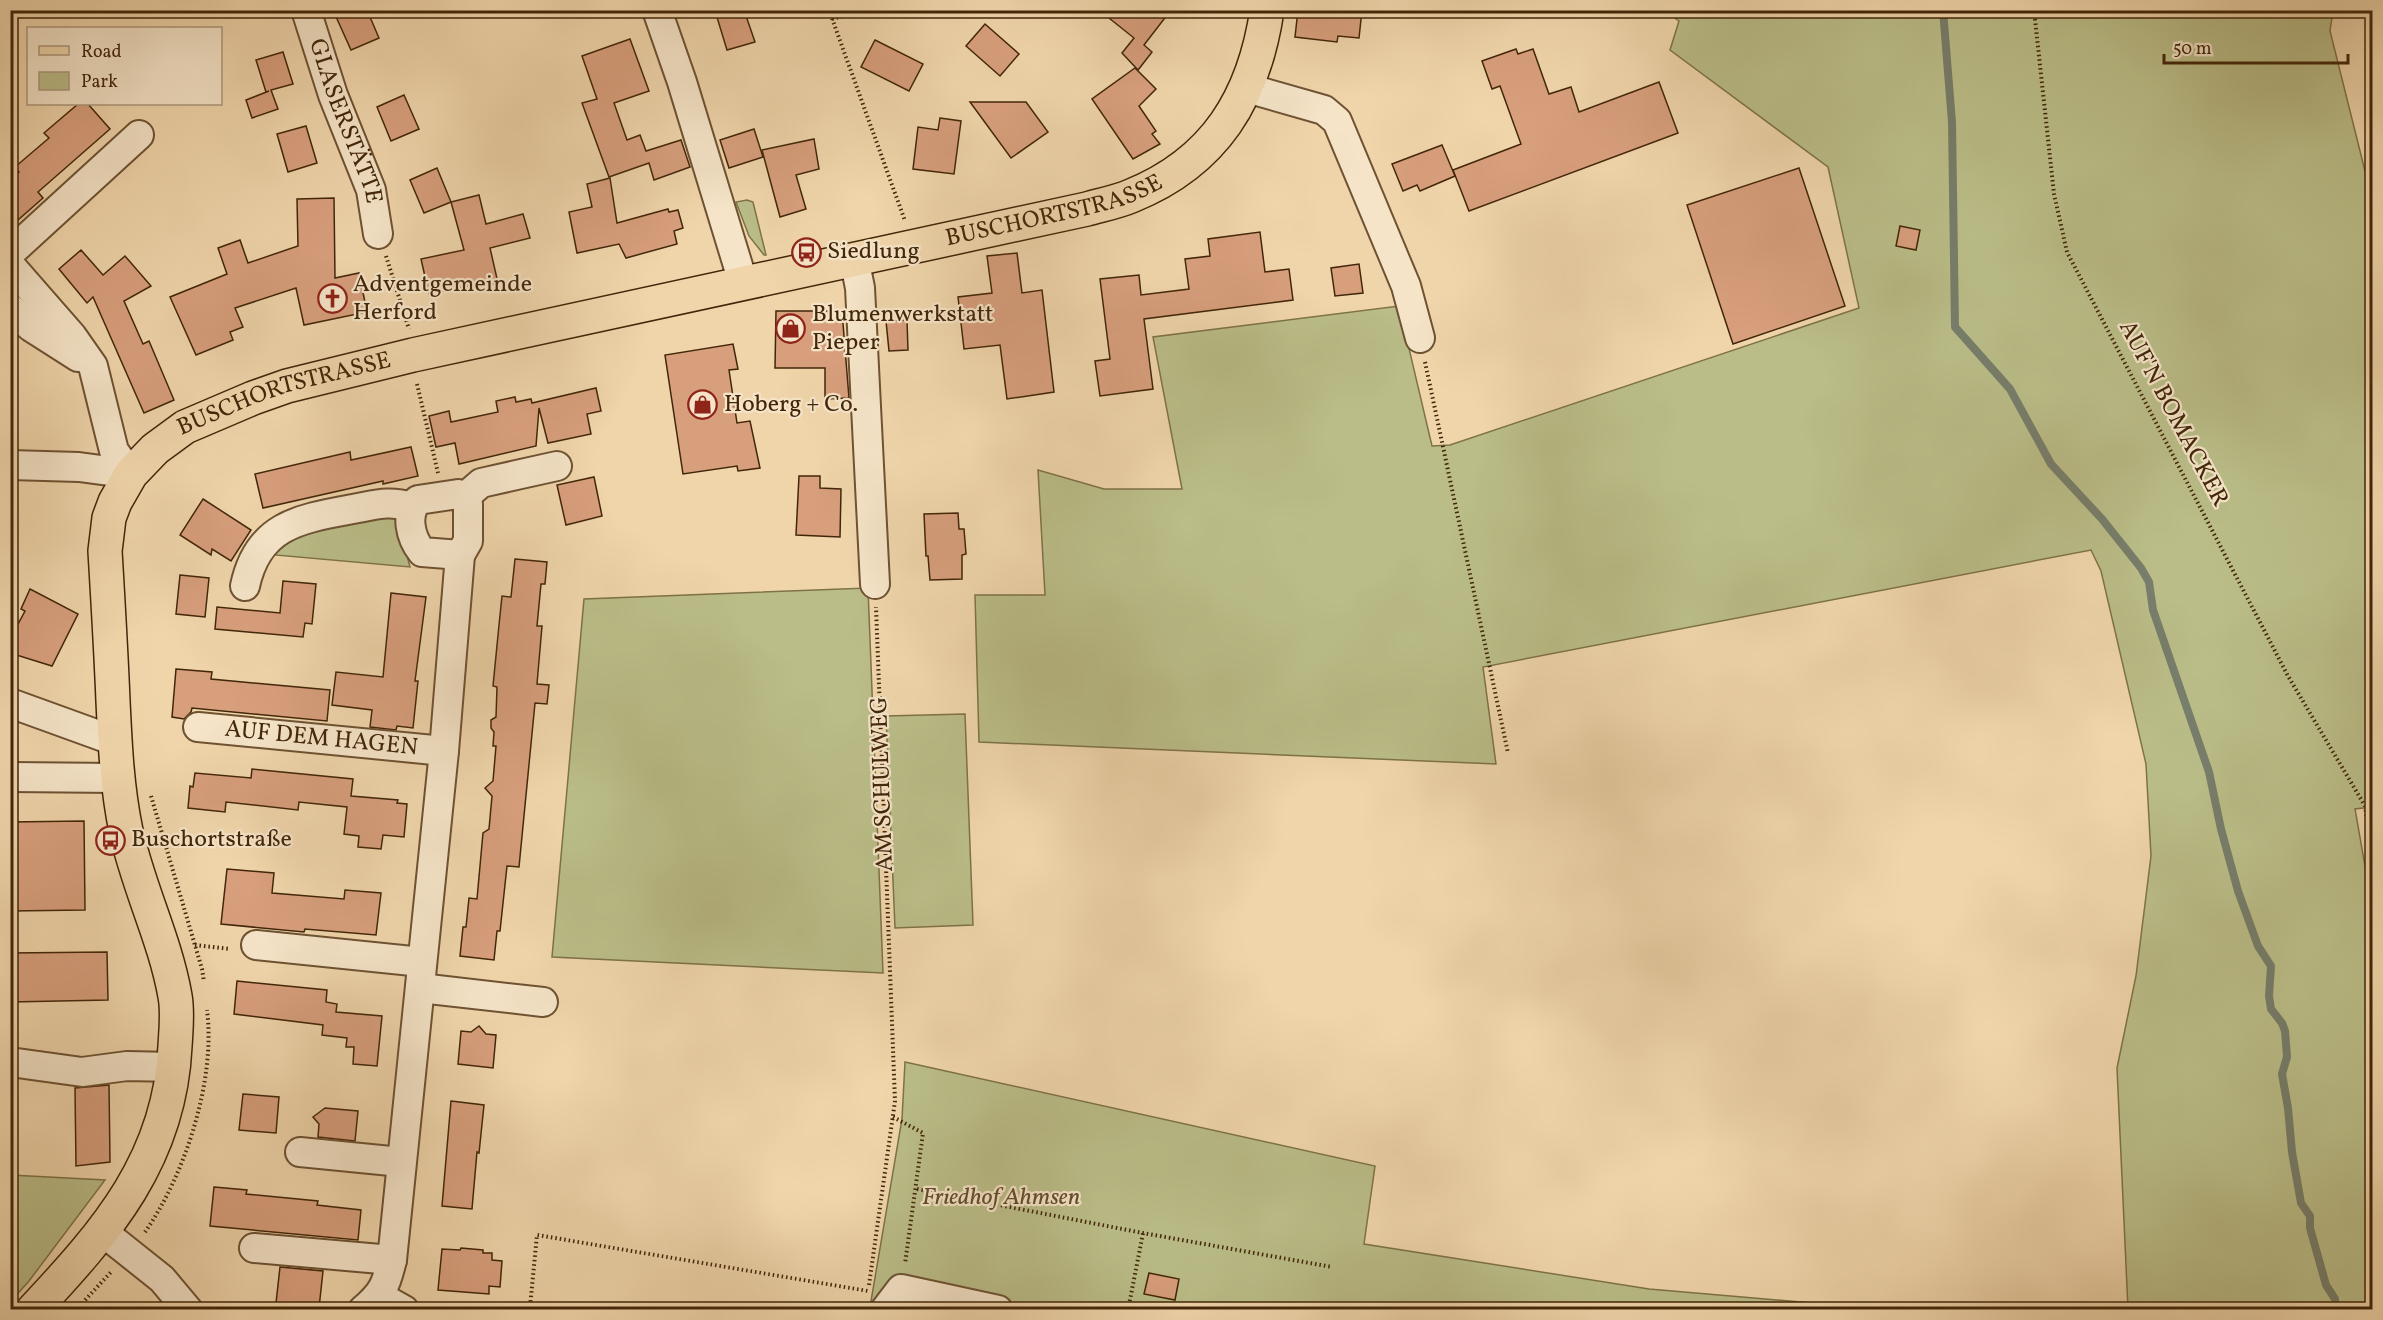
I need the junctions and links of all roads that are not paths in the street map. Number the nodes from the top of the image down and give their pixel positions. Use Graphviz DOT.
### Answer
graph roads {
  1 [pos="306,10"];
  2 [pos="657,10"];
  3 [pos="1267,10"];
  4 [pos="1247,88"];
  5 [pos="140,135"];
  6 [pos="378,234"];
  7 [pos="10,253"];
  8 [pos="854,258"];
  9 [pos="10,265"];
  10 [pos="743,282"];
  11 [pos="10,308"];
  12 [pos="1420,338"];
  13 [pos="93,366"];
  14 [pos="10,465"];
  15 [pos="557,466"];
  16 [pos="131,474"];
  17 [pos="455,497"];
  18 [pos="412,507"];
  19 [pos="459,555"];
  20 [pos="875,584"];
  21 [pos="245,586"];
  22 [pos="10,703"];
  23 [pos="198,727"];
  24 [pos="115,741"];
  25 [pos="444,751"];
  26 [pos="10,777"];
  27 [pos="118,778"];
  28 [pos="256,945"];
  29 [pos="421,975"];
  30 [pos="543,1002"];
  31 [pos="10,1062"];
  32 [pos="174,1067"];
  33 [pos="300,1152"];
  34 [pos="401,1162"];
  35 [pos="103,1232"];
  36 [pos="254,1248"];
  37 [pos="392,1260"];
  38 [pos="878,1301"];
  39 [pos="371,1303"];
  40 [pos="33,1310"];
  41 [pos="188,1310"];
  42 [pos="404,1310"];
  43 [pos="998,1310"];
  1 -- 6 [label="street, GLASERSTÄTTE"];
  2 -- 10 [label="street"];
  3 -- 4 [label="main road, BUSCHORTSTRASSE"];
  4 -- 8 [label="main road, BUSCHORTSTRASSE"];
  4 -- 12 [label="street"];
  5 -- 7 [label="street"];
  8 -- 10 [label="main road, BUSCHORTSTRASSE"];
  8 -- 20 [label="street"];
  9 -- 13 [label="street"];
  10 -- 16 [label="main road, BUSCHORTSTRASSE"];
  11 -- 13 [label="street"];
  13 -- 16 [label="street"];
  14 -- 16 [label="street"];
  15 -- 17 [label="street"];
  16 -- 24 [label="main road, BUSCHORTSTRASSE"];
  17 -- 18 [label="street"];
  17 -- 19 [label="street, AUF DEM HAGEN"];
  18 -- 19 [label="street"];
  18 -- 21 [label="street"];
  19 -- 25 [label="street, AUF DEM HAGEN"];
  22 -- 24 [label="street"];
  23 -- 25 [label="street, AUF DEM HAGEN"];
  24 -- 27 [label="main road, BUSCHORTSTRASSE"];
  25 -- 29 [label="street, AUF DEM HAGEN"];
  26 -- 27 [label="street"];
  27 -- 32 [label="main road, BUSCHORTSTRASSE"];
  28 -- 29 [label="street"];
  29 -- 30 [label="street"];
  29 -- 34 [label="street, AUF DEM HAGEN"];
  31 -- 32 [label="street"];
  32 -- 35 [label="main road, BUSCHORTSTRASSE"];
  33 -- 34 [label="street"];
  34 -- 37 [label="street, AUF DEM HAGEN"];
  35 -- 40 [label="main road, BUSCHORTSTRASSE"];
  35 -- 41 [label="street"];
  36 -- 37 [label="street"];
  37 -- 39 [label="street, AUF DEM HAGEN"];
  38 -- 43 [label="street"];
  39 -- 42 [label="street, AUF DEM HAGEN"];
}
